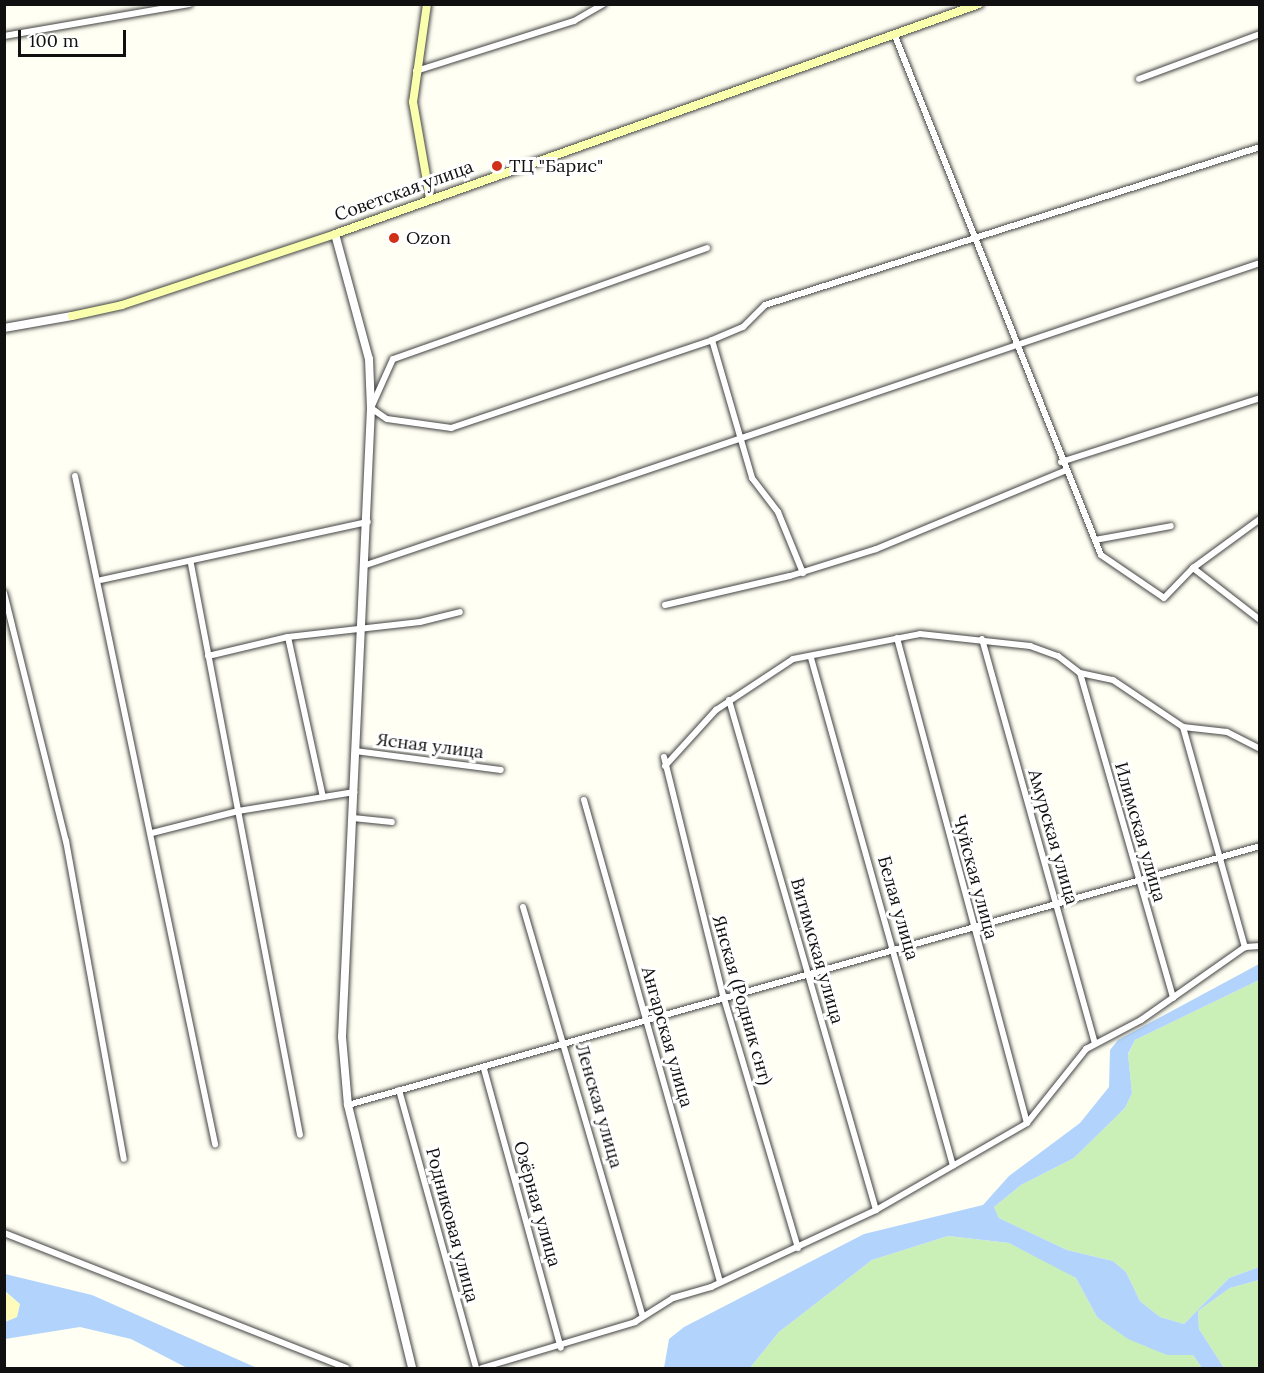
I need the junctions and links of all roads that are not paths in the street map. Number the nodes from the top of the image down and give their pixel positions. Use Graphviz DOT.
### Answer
graph roads {
  1 [pos="189,4"];
  2 [pos="427,4"];
  3 [pos="603,4"];
  4 [pos="979,4"];
  5 [pos="1260,34"];
  6 [pos="4,36"];
  7 [pos="895,36"];
  8 [pos="416,72"];
  9 [pos="1139,79"];
  10 [pos="1260,147"];
  11 [pos="430,198"];
  12 [pos="335,234"];
  13 [pos="979,238"];
  14 [pos="707,248"];
  15 [pos="1260,263"];
  16 [pos="72,316"];
  17 [pos="4,328"];
  18 [pos="712,340"];
  19 [pos="1021,342"];
  20 [pos="1260,398"];
  21 [pos="371,408"];
  22 [pos="741,437"];
  23 [pos="1061,462"];
  24 [pos="1064,471"];
  25 [pos="75,476"];
  26 [pos="1260,519"];
  27 [pos="369,522"];
  28 [pos="1171,526"];
  29 [pos="1095,540"];
  30 [pos="191,564"];
  31 [pos="366,565"];
  32 [pos="1193,568"];
  33 [pos="803,573"];
  34 [pos="100,580"];
  35 [pos="4,593"];
  36 [pos="665,605"];
  37 [pos="460,612"];
  38 [pos="1260,620"];
  39 [pos="363,628"];
  40 [pos="288,637"];
  41 [pos="897,638"];
  42 [pos="982,639"];
  43 [pos="208,656"];
  44 [pos="811,658"];
  45 [pos="1080,673"];
  46 [pos="729,700"];
  47 [pos="1183,727"];
  48 [pos="1260,749"];
  49 [pos="355,751"];
  50 [pos="664,757"];
  51 [pos="665,766"];
  52 [pos="501,770"];
  53 [pos="354,792"];
  54 [pos="323,797"];
  55 [pos="584,800"];
  56 [pos="238,811"];
  57 [pos="353,818"];
  58 [pos="392,822"];
  59 [pos="152,833"];
  60 [pos="1260,846"];
  61 [pos="1216,856"];
  62 [pos="1138,880"];
  63 [pos="1056,903"];
  64 [pos="522,908"];
  65 [pos="972,927"];
  66 [pos="1260,946"];
  67 [pos="1245,947"];
  68 [pos="896,952"];
  69 [pos="808,976"];
  70 [pos="723,995"];
  71 [pos="1173,998"];
  72 [pos="647,1018"];
  73 [pos="1095,1042"];
  74 [pos="567,1045"];
  75 [pos="484,1069"];
  76 [pos="399,1090"];
  77 [pos="348,1105"];
  78 [pos="1027,1123"];
  79 [pos="300,1135"];
  80 [pos="215,1144"];
  81 [pos="123,1160"];
  82 [pos="953,1166"];
  83 [pos="876,1210"];
  84 [pos="4,1233"];
  85 [pos="798,1248"];
  86 [pos="720,1282"];
  87 [pos="642,1314"];
  88 [pos="561,1348"];
  89 [pos="346,1368"];
  90 [pos="412,1368"];
  91 [pos="476,1368"];
  92 [pos="482,1368"];
  1 -- 6 [label="street"];
  2 -- 8 [label="main road"];
  3 -- 8 [label="street"];
  4 -- 7 [label="main road, Советская улица"];
  5 -- 9 [label="street"];
  7 -- 11 [label="main road, Советская улица"];
  7 -- 13 [label="street"];
  8 -- 11 [label="main road"];
  10 -- 13 [label="street"];
  11 -- 12 [label="main road, Советская улица"];
  12 -- 16 [label="main road, Советская улица"];
  12 -- 21 [label="street"];
  13 -- 18 [label="street"];
  13 -- 19 [label="street"];
  14 -- 21 [label="street"];
  15 -- 19 [label="street"];
  16 -- 17 [label="street, Советская улица"];
  18 -- 21 [label="street"];
  18 -- 22 [label="street"];
  19 -- 22 [label="street"];
  19 -- 23 [label="street"];
  20 -- 23 [label="street"];
  21 -- 27 [label="street"];
  22 -- 31 [label="street"];
  22 -- 33 [label="street"];
  23 -- 24 [label="street"];
  24 -- 29 [label="street"];
  24 -- 33 [label="street"];
  25 -- 34 [label="street"];
  26 -- 32 [label="street"];
  27 -- 30 [label="street"];
  27 -- 31 [label="street"];
  28 -- 29 [label="street"];
  29 -- 32 [label="street"];
  30 -- 34 [label="street"];
  30 -- 43 [label="street"];
  31 -- 39 [label="street"];
  32 -- 38 [label="street"];
  33 -- 36 [label="street"];
  34 -- 59 [label="street"];
  35 -- 81 [label="street"];
  37 -- 39 [label="street"];
  39 -- 40 [label="street"];
  39 -- 49 [label="street"];
  40 -- 43 [label="street"];
  40 -- 54 [label="street"];
  41 -- 42 [label="street"];
  41 -- 44 [label="street"];
  41 -- 65 [label="street, Чуйская улица"];
  42 -- 45 [label="street"];
  42 -- 63 [label="street, Амурская улица"];
  43 -- 56 [label="street"];
  44 -- 46 [label="street"];
  44 -- 68 [label="street, Белая улица"];
  45 -- 47 [label="street"];
  45 -- 62 [label="street, Илимская улица"];
  46 -- 51 [label="street"];
  46 -- 69 [label="street, Витимская улица"];
  47 -- 48 [label="street"];
  47 -- 61 [label="street"];
  49 -- 52 [label="street, Ясная улица"];
  49 -- 53 [label="street"];
  50 -- 51 [label="street, Янская (Родник снт)"];
  51 -- 70 [label="street, Янская (Родник снт)"];
  53 -- 54 [label="street"];
  53 -- 57 [label="street"];
  54 -- 56 [label="street"];
  55 -- 72 [label="street, Ангарская улица"];
  56 -- 59 [label="street"];
  56 -- 79 [label="street"];
  57 -- 58 [label="street"];
  57 -- 77 [label="street"];
  59 -- 80 [label="street"];
  60 -- 61 [label="street"];
  61 -- 62 [label="street"];
  61 -- 67 [label="street"];
  62 -- 63 [label="street"];
  62 -- 71 [label="street, Илимская улица"];
  63 -- 65 [label="street"];
  63 -- 73 [label="street, Амурская улица"];
  64 -- 74 [label="street, Ленская улица"];
  65 -- 68 [label="street"];
  65 -- 78 [label="street, Чуйская улица"];
  66 -- 67 [label="street"];
  67 -- 71 [label="street"];
  68 -- 69 [label="street"];
  68 -- 82 [label="street, Белая улица"];
  69 -- 70 [label="street"];
  69 -- 83 [label="street, Витимская улица"];
  70 -- 72 [label="street"];
  70 -- 85 [label="street, Янская (Родник снт)"];
  71 -- 73 [label="street"];
  72 -- 74 [label="street"];
  72 -- 86 [label="street, Ангарская улица"];
  73 -- 78 [label="street"];
  74 -- 75 [label="street"];
  74 -- 87 [label="street, Ленская улица"];
  75 -- 76 [label="street"];
  75 -- 88 [label="street, Озёрная улица"];
  76 -- 77 [label="street"];
  76 -- 91 [label="street, Родниковая улица"];
  77 -- 90 [label="street"];
  78 -- 82 [label="street"];
  82 -- 83 [label="street"];
  83 -- 85 [label="street"];
  84 -- 89 [label="street"];
  85 -- 86 [label="street"];
  86 -- 87 [label="street"];
  87 -- 88 [label="street"];
  88 -- 92 [label="street"];
}
